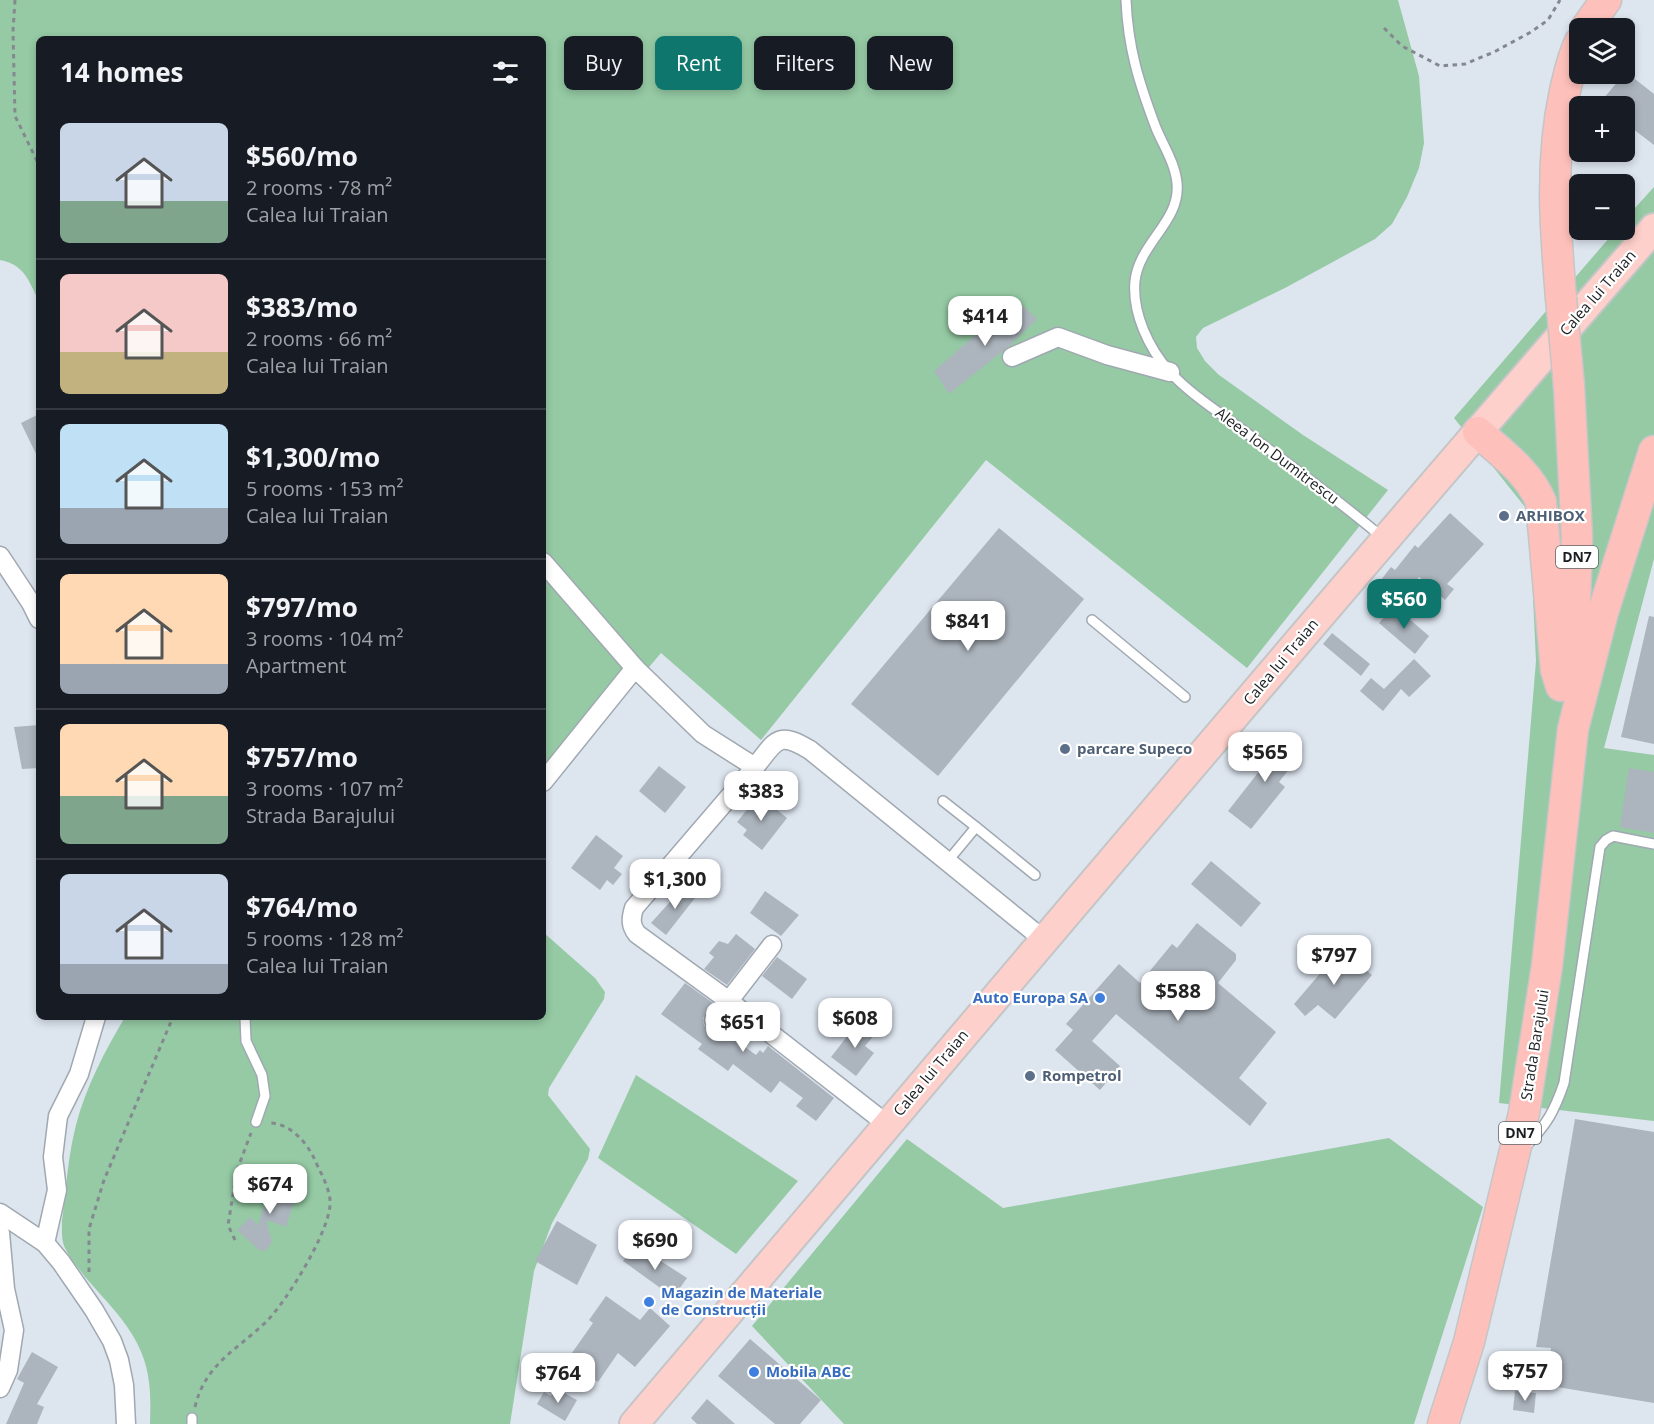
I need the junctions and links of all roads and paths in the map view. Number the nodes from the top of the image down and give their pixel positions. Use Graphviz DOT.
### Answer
graph roads {
  1 [pos="15,0"];
  2 [pos="1126,0"];
  3 [pos="1560,0"];
  4 [pos="1606,0"];
  5 [pos="1593,18"];
  6 [pos="1384,28"];
  7 [pos="1569,69"];
  8 [pos="36,159"];
  9 [pos="1654,228"];
  10 [pos="1012,357"];
  11 [pos="1170,372"];
  12 [pos="1478,432"];
  13 [pos="1654,451"];
  14 [pos="1385,540"];
  15 [pos="0,556"];
  16 [pos="546,567"];
  17 [pos="36,613"];
  18 [pos="1092,620"];
  19 [pos="635,669"];
  20 [pos="1185,697"];
  21 [pos="1573,716"];
  22 [pos="755,767"];
  23 [pos="546,778"];
  24 [pos="943,801"];
  25 [pos="976,827"];
  26 [pos="1654,844"];
  27 [pos="947,862"];
  28 [pos="1035,875"];
  29 [pos="1044,940"];
  30 [pos="771,945"];
  31 [pos="729,1001"];
  32 [pos="95,1020"];
  33 [pos="172,1020"];
  34 [pos="245,1020"];
  35 [pos="714,1020"];
  36 [pos="256,1122"];
  37 [pos="888,1125"];
  38 [pos="1514,1158"];
  39 [pos="0,1213"];
  40 [pos="0,1233"];
  41 [pos="235,1240"];
  42 [pos="45,1243"];
  43 [pos="88,1301"];
  44 [pos="0,1330"];
  45 [pos="12,1350"];
  46 [pos="0,1388"];
  47 [pos="192,1421"];
  48 [pos="126,1424"];
  49 [pos="634,1424"];
  50 [pos="1444,1424"];
  1 -- 8 [label="path"];
  2 -- 11 [label="lane, Aleea Ion Dumitrescu"];
  3 -- 6 [label="path"];
  4 -- 5 [label="highway"];
  7 -- 21 [label="highway, DN7, bridge"];
  9 -- 12 [label="main road, Calea lui Traian"];
  10 -- 11 [label="street, Aleea Ion Dumitrescu"];
  11 -- 14 [label="lane, Aleea Ion Dumitrescu"];
  12 -- 14 [label="main road, Calea lui Traian"];
  12 -- 21 [label="highway"];
  13 -- 21 [label="highway, DN7"];
  14 -- 29 [label="main road, Calea lui Traian"];
  15 -- 17 [label="street"];
  16 -- 19 [label="street"];
  18 -- 20 [label="lane"];
  19 -- 22 [label="street"];
  19 -- 23 [label="street"];
  21 -- 38 [label="highway, Strada Barajului / DN7"];
  22 -- 27 [label="street"];
  22 -- 31 [label="street, Calea lui Traian"];
  24 -- 25 [label="lane"];
  25 -- 27 [label="lane"];
  25 -- 28 [label="lane"];
  26 -- 38 [label="lane"];
  27 -- 29 [label="street"];
  29 -- 37 [label="main road, Calea lui Traian"];
  30 -- 31 [label="street"];
  31 -- 35 [label="street"];
  31 -- 37 [label="street, Calea lui Traian"];
  32 -- 42 [label="street"];
  33 -- 43 [label="path"];
  34 -- 36 [label="lane"];
  36 -- 41 [label="path"];
  36 -- 47 [label="path"];
  37 -- 49 [label="main road, Calea lui Traian"];
  38 -- 50 [label="highway, Strada Barajului / DN7"];
  39 -- 42 [label="street"];
  40 -- 45 [label="street"];
  42 -- 43 [label="street"];
  43 -- 48 [label="street"];
  44 -- 45 [label="street"];
  45 -- 46 [label="street"];
}
